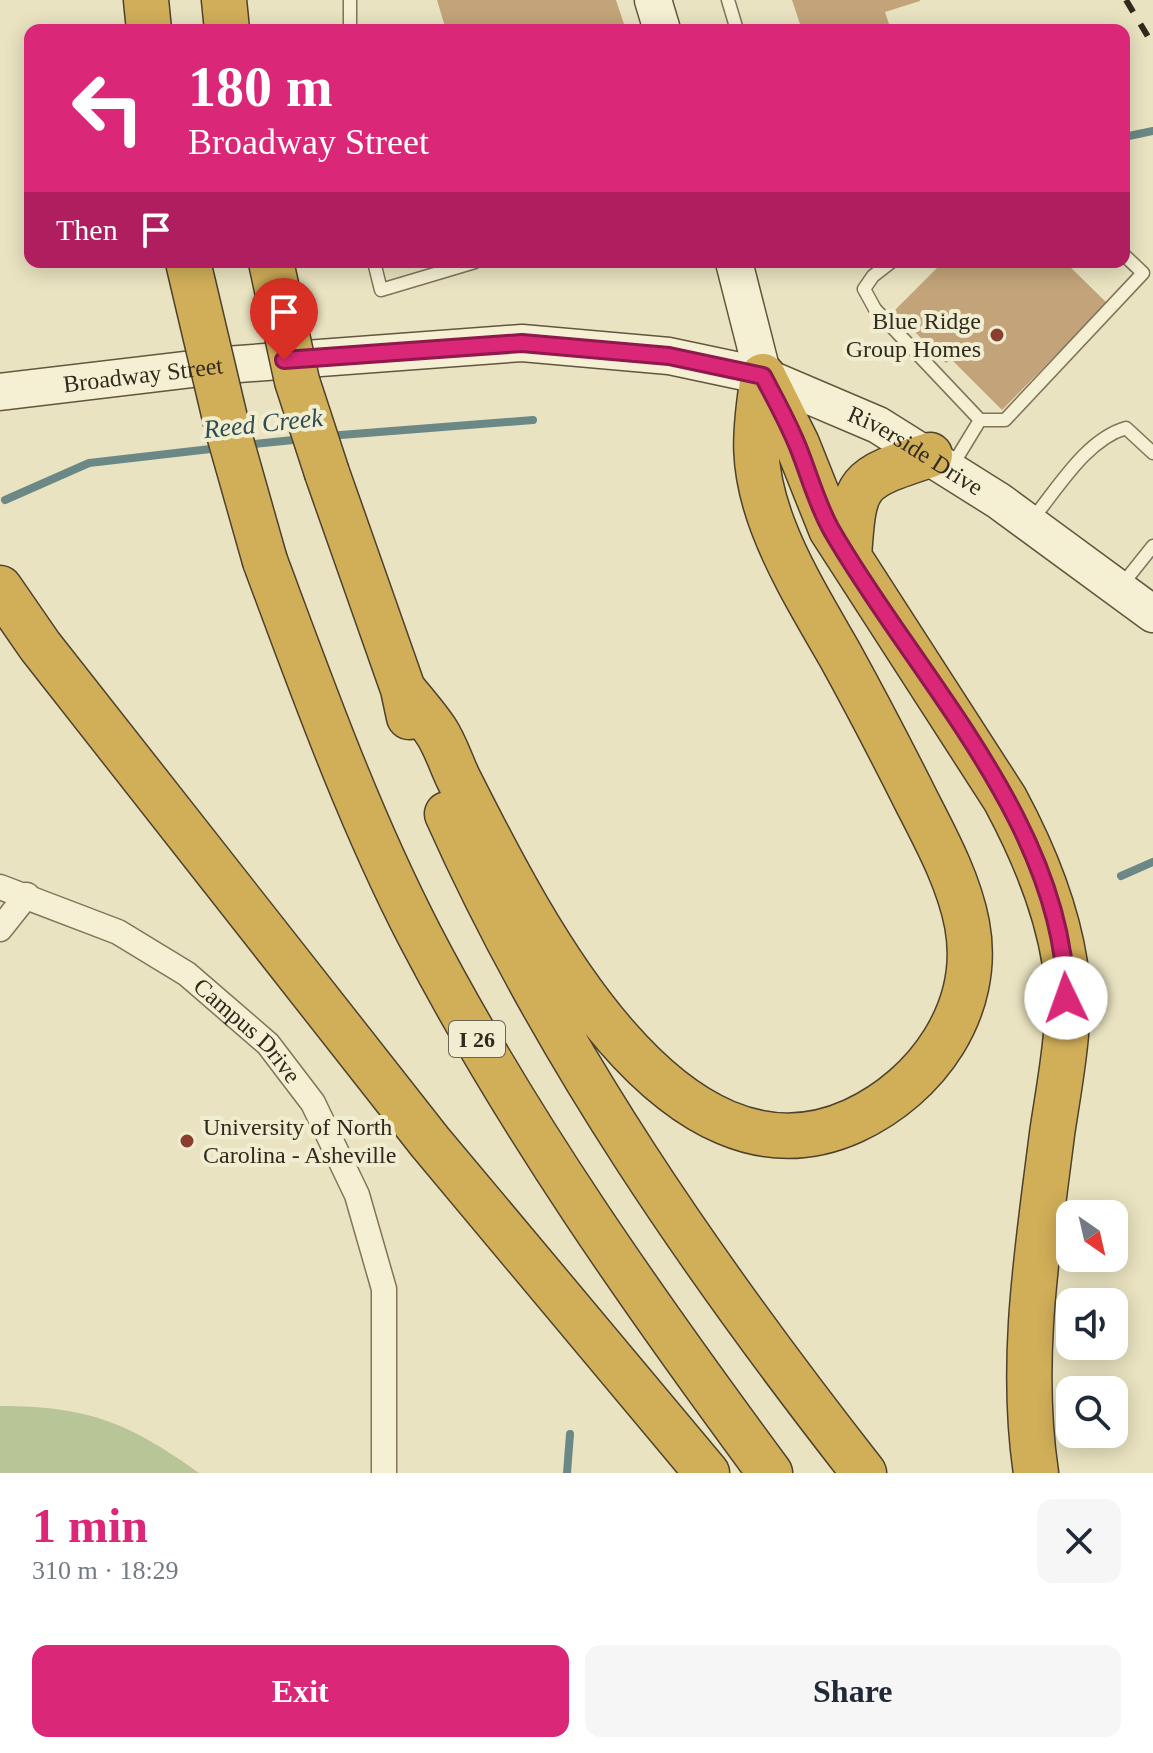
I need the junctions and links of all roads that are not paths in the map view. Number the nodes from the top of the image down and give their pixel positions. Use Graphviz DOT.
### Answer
graph roads {
  1 [pos="146,0"];
  2 [pos="224,0"];
  3 [pos="350,0"];
  4 [pos="653,0"];
  5 [pos="728,0"];
  6 [pos="148,24"];
  7 [pos="226,24"];
  8 [pos="350,24"];
  9 [pos="660,24"];
  10 [pos="735,24"];
  11 [pos="1130,261"];
  12 [pos="189,268"];
  13 [pos="272,268"];
  14 [pos="376,268"];
  15 [pos="455,268"];
  16 [pos="736,268"];
  17 [pos="883,268"];
  18 [pos="763,376"];
  19 [pos="0,392"];
  20 [pos="980,420"];
  21 [pos="1153,453"];
  22 [pos="940,462"];
  23 [pos="1029,523"];
  24 [pos="1153,546"];
  25 [pos="849,557"];
  26 [pos="0,588"];
  27 [pos="1119,588"];
  28 [pos="1153,614"];
  29 [pos="403,689"];
  30 [pos="0,887"];
  31 [pos="27,895"];
  32 [pos="0,929"];
  33 [pos="384,1473"];
  34 [pos="707,1473"];
  35 [pos="770,1473"];
  36 [pos="864,1473"];
  37 [pos="1036,1473"];
  1 -- 6 [label="highway"];
  2 -- 7 [label="highway"];
  3 -- 8 [label="lane"];
  4 -- 9 [label="main road"];
  5 -- 10 [label="lane"];
  11 -- 20 [label="lane"];
  12 -- 35 [label="highway, I 26, bridge"];
  13 -- 29 [label="highway, bridge"];
  14 -- 15 [label="lane"];
  16 -- 18 [label="main road"];
  17 -- 20 [label="lane"];
  18 -- 19 [label="main road, Broadway Street"];
  18 -- 22 [label="main road, Riverside Drive"];
  18 -- 25 [label="highway"];
  18 -- 29 [label="highway"];
  20 -- 22 [label="lane"];
  21 -- 23 [label="lane"];
  22 -- 23 [label="main road, Riverside Drive"];
  22 -- 25 [label="highway"];
  23 -- 27 [label="main road, Riverside Drive"];
  24 -- 27 [label="lane"];
  25 -- 37 [label="highway"];
  26 -- 34 [label="highway"];
  27 -- 28 [label="main road, Riverside Drive"];
  29 -- 36 [label="highway"];
  30 -- 31 [label="street, Campus Drive"];
  31 -- 32 [label="street"];
  31 -- 33 [label="street, Campus Drive"];
}
